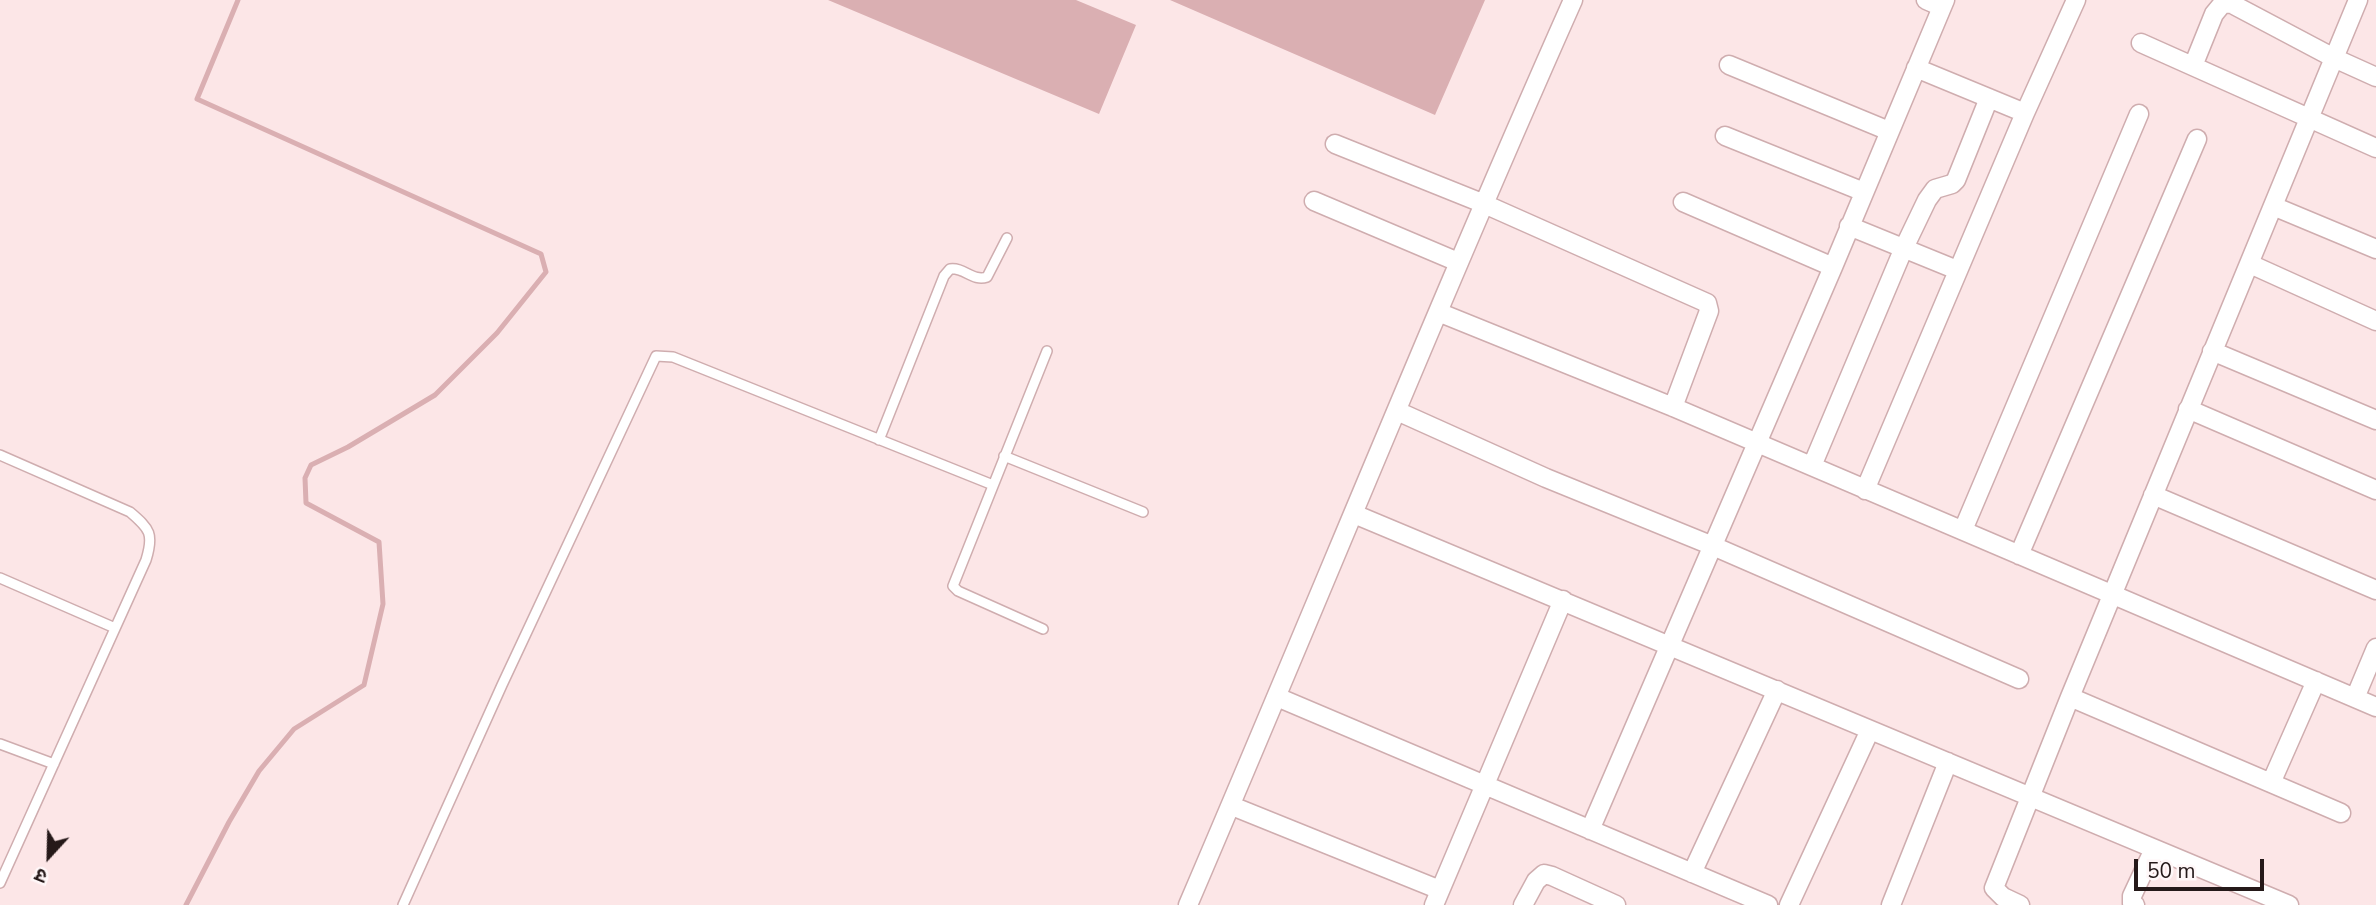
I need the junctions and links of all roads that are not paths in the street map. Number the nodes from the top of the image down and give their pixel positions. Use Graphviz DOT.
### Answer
graph roads {
  1 [pos="1573,0"];
  2 [pos="2076,0"];
  3 [pos="2358,0"];
  4 [pos="1937,2"];
  5 [pos="2141,43"];
  6 [pos="2334,58"];
  7 [pos="1729,65"];
  8 [pos="2193,66"];
  9 [pos="1916,68"];
  10 [pos="2376,77"];
  11 [pos="1989,98"];
  12 [pos="2025,113"];
  13 [pos="2139,114"];
  14 [pos="2309,119"];
  15 [pos="1889,131"];
  16 [pos="1725,136"];
  17 [pos="2197,139"];
  18 [pos="1335,144"];
  19 [pos="2376,148"];
  20 [pos="1864,192"];
  21 [pos="1314,201"];
  22 [pos="1683,202"];
  23 [pos="1482,203"];
  24 [pos="2273,206"];
  25 [pos="1849,226"];
  26 [pos="1007,238"];
  27 [pos="2376,249"];
  28 [pos="1903,250"];
  29 [pos="1458,262"];
  30 [pos="2250,264"];
  31 [pos="1833,267"];
  32 [pos="1957,270"];
  33 [pos="1437,312"];
  34 [pos="2376,321"];
  35 [pos="1047,351"];
  36 [pos="2212,351"];
  37 [pos="1673,407"];
  38 [pos="2188,410"];
  39 [pos="1397,411"];
  40 [pos="2376,420"];
  41 [pos="879,440"];
  42 [pos="1758,443"];
  43 [pos="0,455"];
  44 [pos="1004,456"];
  45 [pos="1812,466"];
  46 [pos="993,485"];
  47 [pos="1865,489"];
  48 [pos="2376,490"];
  49 [pos="2153,495"];
  50 [pos="1143,512"];
  51 [pos="1354,514"];
  52 [pos="1963,530"];
  53 [pos="1713,546"];
  54 [pos="2019,555"];
  55 [pos="0,578"];
  56 [pos="2376,590"];
  57 [pos="2114,593"];
  58 [pos="1563,600"];
  59 [pos="115,628"];
  60 [pos="1043,628"];
  61 [pos="1671,646"];
  62 [pos="2376,648"];
  63 [pos="2019,679"];
  64 [pos="2316,681"];
  65 [pos="1777,690"];
  66 [pos="1277,696"];
  67 [pos="2070,697"];
  68 [pos="2355,698"];
  69 [pos="2376,707"];
  70 [pos="1870,730"];
  71 [pos="0,744"];
  72 [pos="1948,762"];
  73 [pos="54,764"];
  74 [pos="2271,783"];
  75 [pos="1485,786"];
  76 [pos="2031,797"];
  77 [pos="1232,806"];
  78 [pos="2341,813"];
  79 [pos="1590,830"];
  80 [pos="2154,849"];
  81 [pos="1692,873"];
  82 [pos="0,883"];
  83 [pos="1437,897"];
  84 [pos="403,905"];
  85 [pos="1188,905"];
  86 [pos="1523,905"];
  87 [pos="1616,905"];
  88 [pos="1768,905"];
  89 [pos="1789,905"];
  90 [pos="1891,905"];
  91 [pos="2020,905"];
  92 [pos="2135,905"];
  93 [pos="2289,905"];
  1 -- 23 [label="street"];
  2 -- 12 [label="street"];
  3 -- 6 [label="street"];
  4 -- 9 [label="street"];
  5 -- 8 [label="street"];
  6 -- 8 [label="street"];
  6 -- 10 [label="street"];
  6 -- 14 [label="street"];
  7 -- 15 [label="street"];
  8 -- 14 [label="street"];
  9 -- 11 [label="street"];
  9 -- 15 [label="street"];
  11 -- 12 [label="street"];
  11 -- 28 [label="street"];
  12 -- 32 [label="street"];
  13 -- 52 [label="street"];
  14 -- 19 [label="street"];
  14 -- 24 [label="street"];
  15 -- 20 [label="street"];
  16 -- 20 [label="street"];
  17 -- 54 [label="street"];
  18 -- 23 [label="street"];
  20 -- 25 [label="street"];
  21 -- 29 [label="street"];
  22 -- 31 [label="street"];
  23 -- 29 [label="street"];
  23 -- 37 [label="street"];
  24 -- 27 [label="street"];
  24 -- 30 [label="street"];
  25 -- 28 [label="street"];
  25 -- 31 [label="street"];
  26 -- 41 [label="lane"];
  28 -- 32 [label="street"];
  28 -- 45 [label="street"];
  29 -- 33 [label="street"];
  30 -- 34 [label="street"];
  30 -- 36 [label="street"];
  31 -- 42 [label="street"];
  32 -- 47 [label="street"];
  33 -- 37 [label="street"];
  33 -- 39 [label="street"];
  35 -- 44 [label="lane"];
  36 -- 38 [label="street"];
  36 -- 40 [label="street"];
  37 -- 42 [label="street"];
  38 -- 48 [label="street"];
  38 -- 49 [label="street"];
  39 -- 51 [label="street"];
  39 -- 53 [label="street"];
  41 -- 46 [label="lane"];
  41 -- 84 [label="lane"];
  42 -- 45 [label="street"];
  42 -- 53 [label="street"];
  43 -- 59 [label="lane"];
  44 -- 46 [label="lane"];
  44 -- 50 [label="lane"];
  45 -- 47 [label="street"];
  46 -- 60 [label="lane"];
  47 -- 52 [label="street"];
  49 -- 56 [label="street"];
  49 -- 57 [label="street"];
  51 -- 58 [label="street"];
  51 -- 66 [label="street"];
  52 -- 54 [label="street"];
  53 -- 61 [label="street"];
  53 -- 63 [label="street"];
  54 -- 57 [label="street"];
  55 -- 59 [label="lane"];
  57 -- 64 [label="street"];
  57 -- 67 [label="street"];
  58 -- 61 [label="street"];
  58 -- 75 [label="street"];
  59 -- 73 [label="lane"];
  61 -- 65 [label="street"];
  61 -- 79 [label="street"];
  62 -- 68 [label="street"];
  64 -- 68 [label="street"];
  64 -- 74 [label="street"];
  65 -- 70 [label="street"];
  65 -- 81 [label="street"];
  66 -- 75 [label="street"];
  66 -- 77 [label="street"];
  67 -- 74 [label="street"];
  67 -- 76 [label="street"];
  68 -- 69 [label="street"];
  70 -- 72 [label="street"];
  70 -- 89 [label="street"];
  71 -- 73 [label="lane"];
  72 -- 76 [label="street"];
  72 -- 90 [label="street"];
  73 -- 82 [label="lane"];
  74 -- 78 [label="street"];
  75 -- 79 [label="street"];
  75 -- 83 [label="street"];
  76 -- 80 [label="street"];
  76 -- 91 [label="street"];
  77 -- 83 [label="street"];
  77 -- 85 [label="street"];
  79 -- 81 [label="street"];
  80 -- 92 [label="street"];
  80 -- 93 [label="street"];
  81 -- 88 [label="street"];
  86 -- 87 [label="street"];
}
